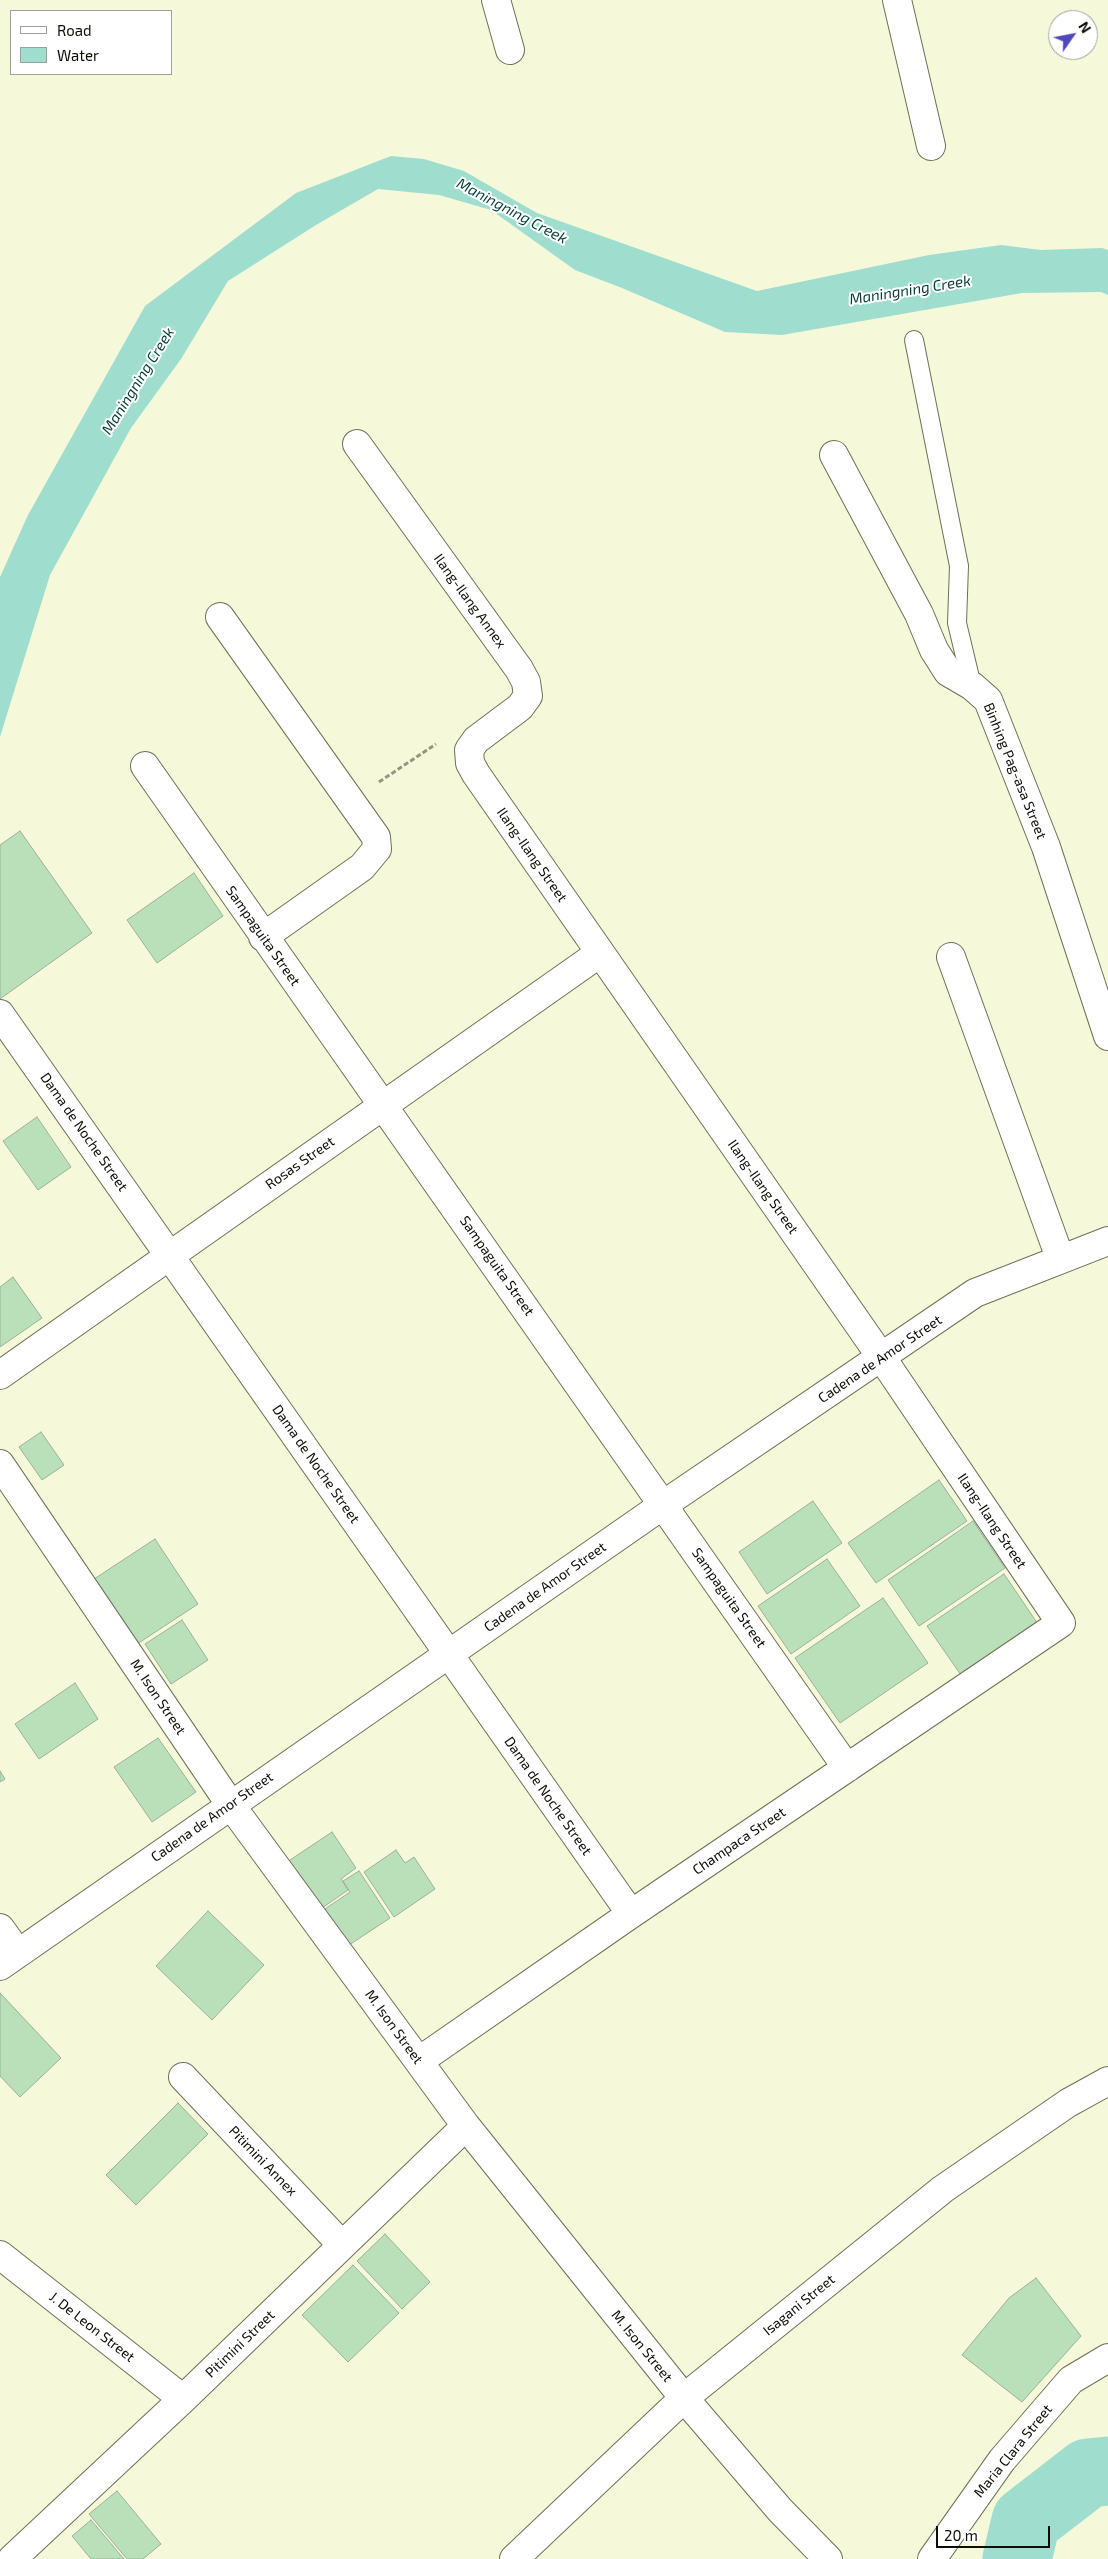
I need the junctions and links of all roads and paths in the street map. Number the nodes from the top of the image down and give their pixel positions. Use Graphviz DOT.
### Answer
graph roads {
  1 [pos="496,0"];
  2 [pos="897,0"];
  3 [pos="510,50"];
  4 [pos="931,146"];
  5 [pos="914,340"];
  6 [pos="357,444"];
  7 [pos="834,455"];
  8 [pos="220,617"];
  9 [pos="972,686"];
  10 [pos="469,750"];
  11 [pos="145,766"];
  12 [pos="351,800"];
  13 [pos="263,936"];
  14 [pos="600,953"];
  15 [pos="951,957"];
  16 [pos="0,1014"];
  17 [pos="1108,1036"];
  18 [pos="384,1105"];
  19 [pos="1108,1241"];
  20 [pos="170,1254"];
  21 [pos="1060,1258"];
  22 [pos="882,1358"];
  23 [pos="0,1375"];
  24 [pos="0,1464"];
  25 [pos="663,1505"];
  26 [pos="1062,1623"];
  27 [pos="448,1655"];
  28 [pos="847,1768"];
  29 [pos="230,1804"];
  30 [pos="631,1914"];
  31 [pos="0,1928"];
  32 [pos="9,1960"];
  33 [pos="420,2061"];
  34 [pos="183,2077"];
  35 [pos="1108,2081"];
  36 [pos="466,2126"];
  37 [pos="342,2244"];
  38 [pos="0,2255"];
  39 [pos="1108,2358"];
  40 [pos="684,2398"];
  41 [pos="183,2399"];
  42 [pos="12,2559"];
  43 [pos="514,2559"];
  44 [pos="828,2559"];
  45 [pos="932,2559"];
  1 -- 3 [label="street"];
  2 -- 4 [label="street"];
  5 -- 9 [label="lane"];
  6 -- 10 [label="street, Ilang-Ilang Annex"];
  7 -- 9 [label="street, Binhing Pag-asa Street"];
  8 -- 12 [label="street"];
  9 -- 17 [label="street, Binhing Pag-asa Street"];
  10 -- 12 [label="path"];
  10 -- 14 [label="street, Ilang-Ilang Street"];
  11 -- 13 [label="street, Sampaguita Street"];
  12 -- 13 [label="street"];
  13 -- 18 [label="street, Sampaguita Street"];
  14 -- 18 [label="street, Rosas Street"];
  14 -- 22 [label="street, Ilang-Ilang Street"];
  15 -- 21 [label="street"];
  16 -- 20 [label="street, Dama de Noche Street"];
  18 -- 20 [label="street, Rosas Street"];
  18 -- 25 [label="street, Sampaguita Street"];
  19 -- 21 [label="street, Cadena de Amor Street"];
  20 -- 23 [label="street, Rosas Street"];
  20 -- 27 [label="street, Dama de Noche Street"];
  21 -- 22 [label="street, Cadena de Amor Street"];
  22 -- 25 [label="street, Cadena de Amor Street"];
  22 -- 26 [label="street, Ilang-Ilang Street"];
  24 -- 29 [label="street, M. Ison Street"];
  25 -- 27 [label="street, Cadena de Amor Street"];
  25 -- 28 [label="street, Sampaguita Street"];
  26 -- 28 [label="street, Champaca Street"];
  27 -- 29 [label="street, Cadena de Amor Street"];
  27 -- 30 [label="street, Dama de Noche Street"];
  28 -- 30 [label="street, Champaca Street"];
  29 -- 32 [label="street, Cadena de Amor Street"];
  29 -- 33 [label="street, M. Ison Street"];
  30 -- 33 [label="street, Champaca Street"];
  31 -- 32 [label="street"];
  33 -- 36 [label="street, M. Ison Street"];
  34 -- 37 [label="street, Pitimini Annex"];
  35 -- 40 [label="street, Isagani Street"];
  36 -- 37 [label="street, Pitimini Street"];
  36 -- 40 [label="street, M. Ison Street"];
  37 -- 41 [label="street, Pitimini Street"];
  38 -- 41 [label="street, J. De Leon Street"];
  39 -- 45 [label="street, Maria Clara Street"];
  40 -- 43 [label="street, Isagani Street"];
  40 -- 44 [label="street, M. Ison Street"];
  41 -- 42 [label="street, Pitimini Street"];
}
